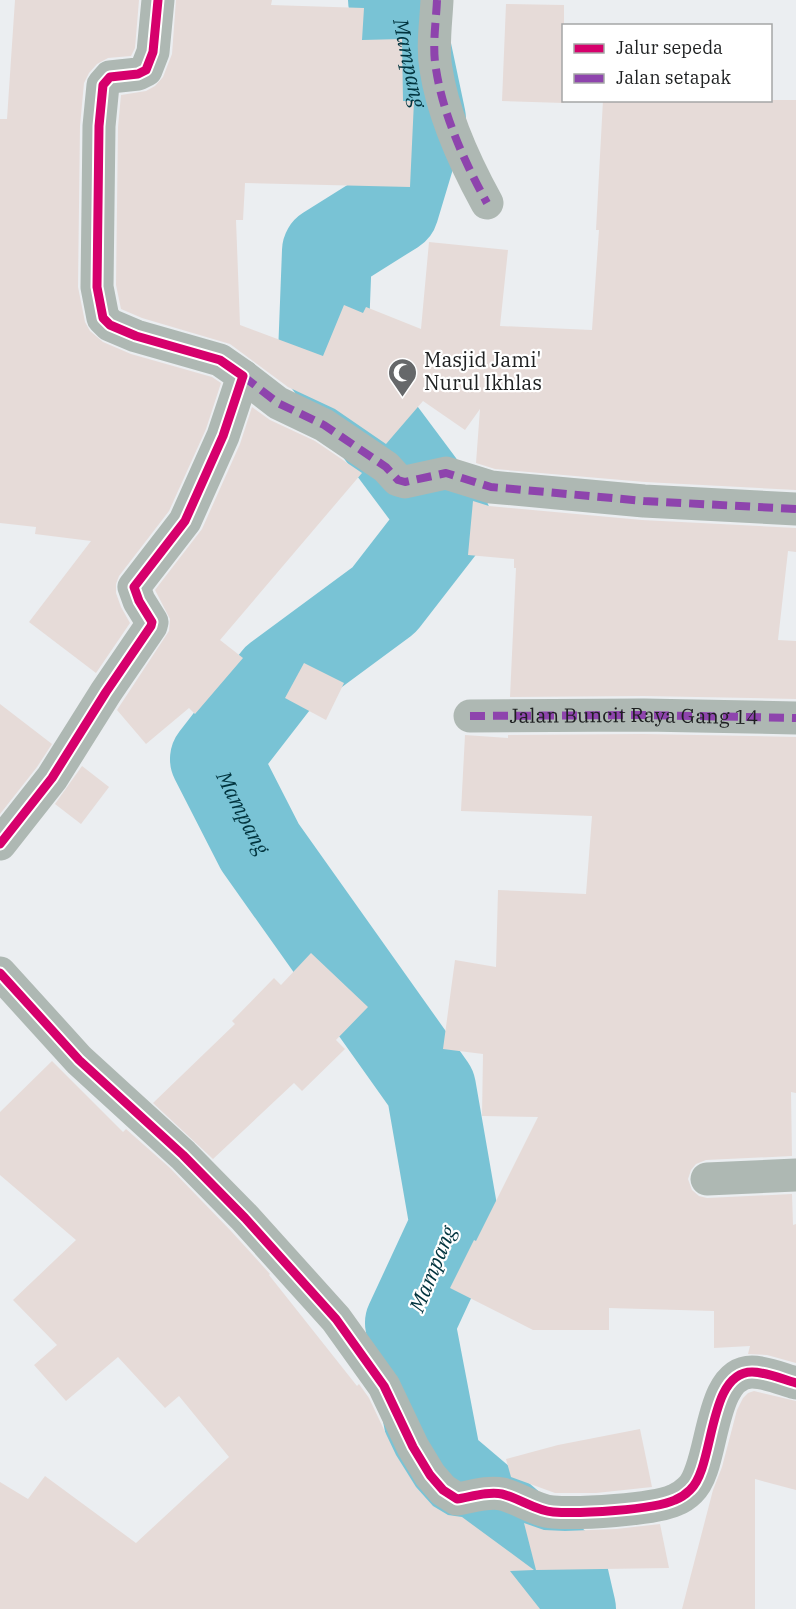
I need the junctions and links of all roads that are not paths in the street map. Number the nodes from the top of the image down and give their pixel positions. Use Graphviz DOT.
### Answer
graph roads {
  1 [pos="158,0"];
  2 [pos="437,0"];
  3 [pos="487,203"];
  4 [pos="243,376"];
  5 [pos="796,509"];
  6 [pos="470,716"];
  7 [pos="796,718"];
  8 [pos="0,844"];
  9 [pos="0,974"];
  10 [pos="796,1176"];
  11 [pos="706,1179"];
  12 [pos="796,1383"];
  1 -- 4 [label="street"];
  2 -- 3 [label="street"];
  4 -- 5 [label="street"];
  4 -- 8 [label="street"];
  6 -- 7 [label="street, Jalan Buncit Raya Gang 14"];
  9 -- 12 [label="street"];
  10 -- 11 [label="street"];
}
